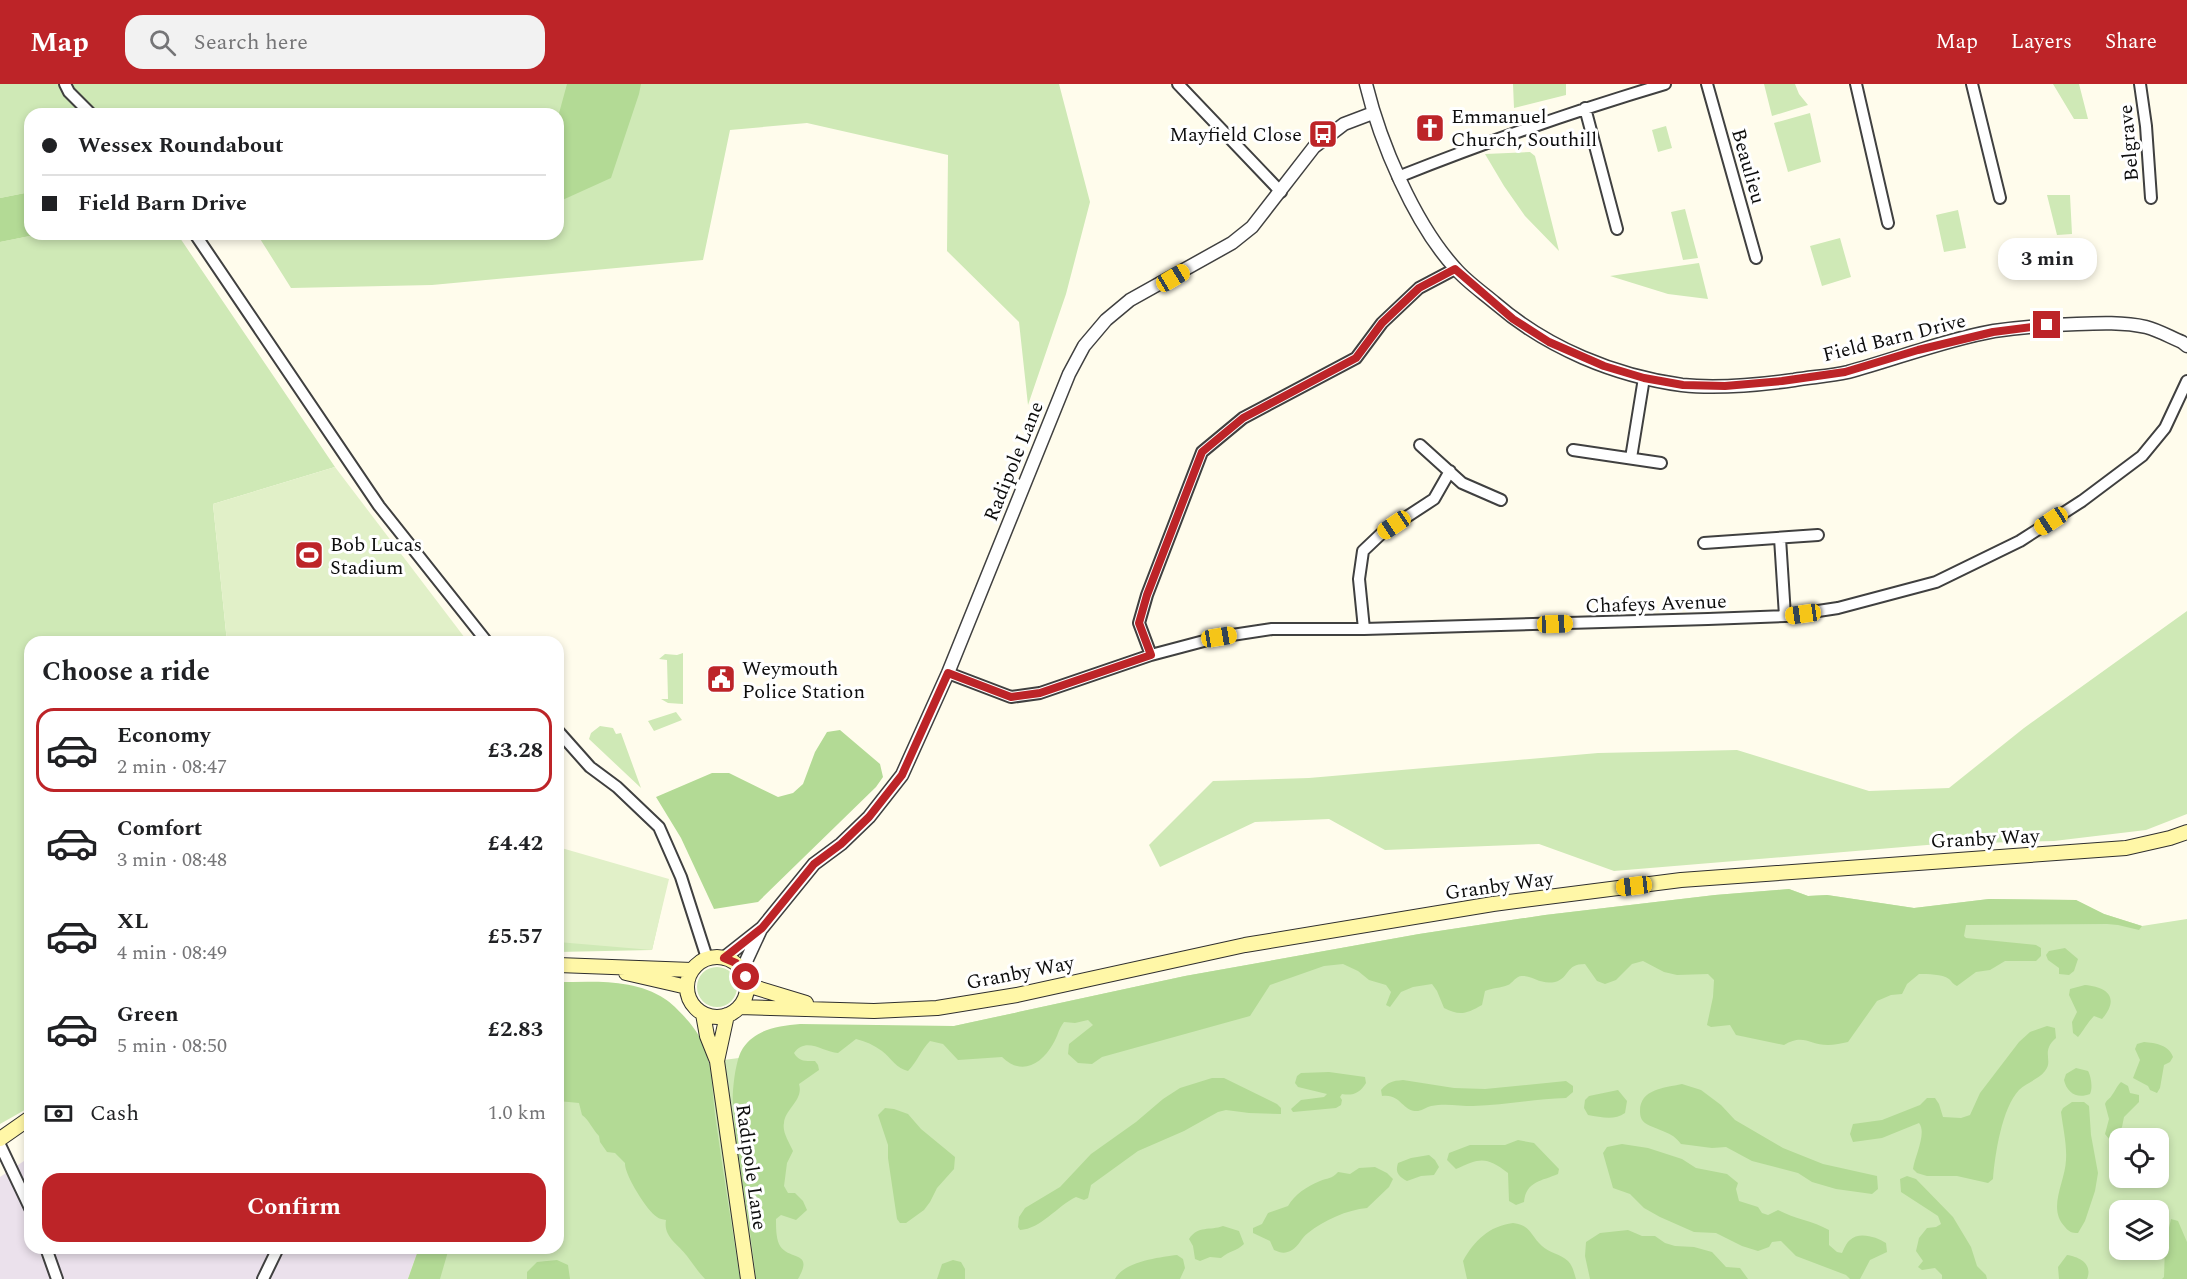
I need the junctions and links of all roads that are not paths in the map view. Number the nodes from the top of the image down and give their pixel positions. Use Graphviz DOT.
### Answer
graph roads {
  1 [pos="65,84"];
  2 [pos="1178,84"];
  3 [pos="1366,84"];
  4 [pos="1665,84"];
  5 [pos="1707,84"];
  6 [pos="1856,84"];
  7 [pos="1972,84"];
  8 [pos="2140,84"];
  9 [pos="85,108"];
  10 [pos="1585,108"];
  11 [pos="1373,113"];
  12 [pos="1398,177"];
  13 [pos="1281,192"];
  14 [pos="2000,198"];
  15 [pos="2151,198"];
  16 [pos="1888,223"];
  17 [pos="1617,229"];
  18 [pos="199,240"];
  19 [pos="1756,258"];
  20 [pos="1455,269"];
  21 [pos="2187,346"];
  22 [pos="1644,378"];
  23 [pos="2187,381"];
  24 [pos="1420,445"];
  25 [pos="1574,450"];
  26 [pos="1631,459"];
  27 [pos="1661,463"];
  28 [pos="1450,471"];
  29 [pos="1501,500"];
  30 [pos="1818,535"];
  31 [pos="1780,537"];
  32 [pos="1704,543"];
  33 [pos="1785,616"];
  34 [pos="1364,629"];
  35 [pos="481,636"];
  36 [pos="1151,655"];
  37 [pos="948,673"];
  38 [pos="564,738"];
  39 [pos="2187,832"];
  40 [pos="762,928"];
  41 [pos="707,958"];
  42 [pos="724,958"];
  43 [pos="564,965"];
  44 [pos="603,968"];
  45 [pos="692,970"];
  46 [pos="742,970"];
  47 [pos="747,985"];
  48 [pos="687,987"];
  49 [pos="739,1007"];
  50 [pos="822,1008"];
  51 [pos="703,1014"];
  52 [pos="727,1015"];
  53 [pos="717,1061"];
  54 [pos="24,1123"];
  55 [pos="0,1139"];
  56 [pos="0,1145"];
  57 [pos="24,1195"];
  58 [pos="48,1254"];
  59 [pos="275,1254"];
  60 [pos="57,1279"];
  61 [pos="263,1279"];
  62 [pos="748,1279"];
  1 -- 9 [label="street"];
  2 -- 13 [label="street"];
  3 -- 11 [label="street"];
  4 -- 10 [label="street"];
  5 -- 19 [label="street, Beaulieu"];
  6 -- 16 [label="street"];
  7 -- 14 [label="street"];
  8 -- 15 [label="street, Belgrave"];
  10 -- 12 [label="street"];
  10 -- 17 [label="street"];
  11 -- 12 [label="street, Field Barn Drive"];
  11 -- 13 [label="street, Radipole Lane"];
  12 -- 20 [label="street, Field Barn Drive"];
  13 -- 37 [label="street, Radipole Lane"];
  18 -- 35 [label="street"];
  20 -- 22 [label="street, Field Barn Drive"];
  20 -- 36 [label="street"];
  21 -- 22 [label="street, Field Barn Drive"];
  22 -- 26 [label="street"];
  23 -- 33 [label="street, Chafeys Avenue"];
  24 -- 28 [label="street"];
  25 -- 26 [label="street"];
  26 -- 27 [label="street"];
  28 -- 29 [label="street"];
  28 -- 34 [label="street"];
  30 -- 31 [label="street"];
  31 -- 32 [label="street"];
  31 -- 33 [label="street"];
  33 -- 34 [label="street, Chafeys Avenue"];
  34 -- 36 [label="street, Chafeys Avenue"];
  36 -- 37 [label="street, Chafeys Avenue"];
  37 -- 40 [label="street, Radipole Lane"];
  38 -- 41 [label="street"];
  39 -- 50 [label="main road, Granby Way"];
  40 -- 42 [label="street, Radipole Lane"];
  40 -- 46 [label="street, Radipole Lane"];
  41 -- 42 [label="main road"];
  41 -- 45 [label="main road"];
  42 -- 46 [label="main road"];
  43 -- 44 [label="main road"];
  44 -- 45 [label="main road"];
  44 -- 48 [label="main road"];
  45 -- 48 [label="main road"];
  46 -- 47 [label="main road"];
  47 -- 49 [label="main road"];
  47 -- 50 [label="main road, Granby Way"];
  48 -- 51 [label="main road"];
  49 -- 50 [label="main road, Granby Way"];
  49 -- 52 [label="main road"];
  51 -- 52 [label="main road"];
  51 -- 53 [label="main road, Radipole Lane"];
  52 -- 53 [label="main road, Radipole Lane"];
  53 -- 62 [label="main road, Radipole Lane"];
  54 -- 55 [label="main road"];
  56 -- 57 [label="street"];
  58 -- 60 [label="street"];
  59 -- 61 [label="street"];
}
